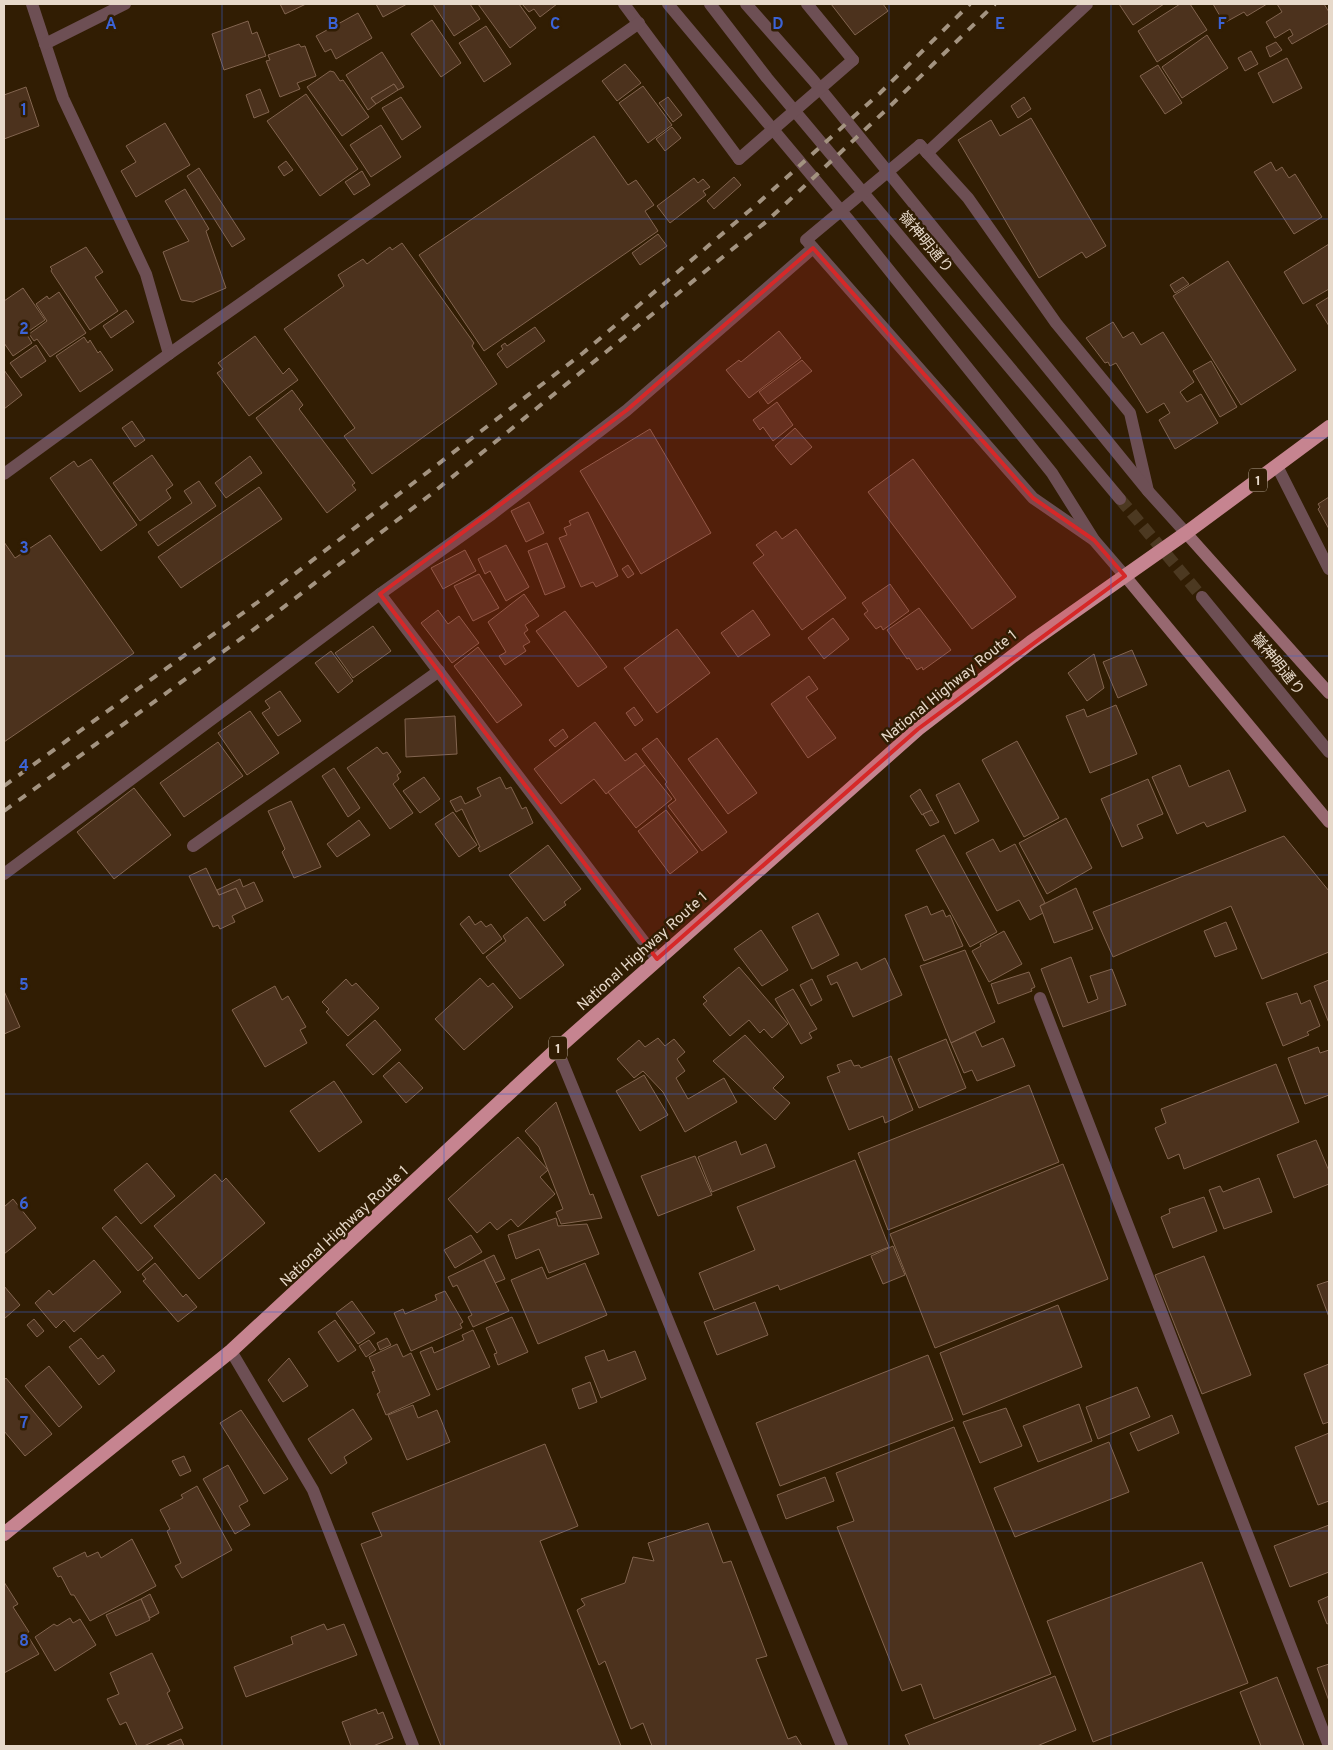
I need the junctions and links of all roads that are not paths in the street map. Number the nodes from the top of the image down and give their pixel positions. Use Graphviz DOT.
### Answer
graph roads {
  1 [pos="32,4"];
  2 [pos="125,4"];
  3 [pos="624,4"];
  4 [pos="668,4"];
  5 [pos="710,4"];
  6 [pos="746,4"];
  7 [pos="807,4"];
  8 [pos="1088,4"];
  9 [pos="639,24"];
  10 [pos="45,44"];
  11 [pos="923,149"];
  12 [pos="810,244"];
  13 [pos="169,354"];
  14 [pos="1329,427"];
  15 [pos="1277,466"];
  16 [pos="4,474"];
  17 [pos="1148,491"];
  18 [pos="1120,499"];
  19 [pos="1186,533"];
  20 [pos="1094,540"];
  21 [pos="1329,569"];
  22 [pos="1125,576"];
  23 [pos="380,594"];
  24 [pos="1202,597"];
  25 [pos="439,671"];
  26 [pos="1329,693"];
  27 [pos="1329,752"];
  28 [pos="1329,822"];
  29 [pos="192,846"];
  30 [pos="4,874"];
  31 [pos="656,959"];
  32 [pos="1040,998"];
  33 [pos="557,1049"];
  34 [pos="231,1351"];
  35 [pos="4,1534"];
  36 [pos="412,1746"];
  37 [pos="842,1746"];
  38 [pos="1329,1746"];
  1 -- 10 [label="street"];
  2 -- 10 [label="street"];
  3 -- 9 [label="street"];
  4 -- 20 [label="street"];
  5 -- 18 [label="street, 嶺神明通り"];
  6 -- 17 [label="street"];
  7 -- 9 [label="street, bridge"];
  8 -- 11 [label="street"];
  9 -- 13 [label="street"];
  10 -- 13 [label="street"];
  11 -- 12 [label="street, bridge"];
  11 -- 17 [label="street"];
  12 -- 20 [label="street"];
  12 -- 23 [label="street"];
  13 -- 16 [label="street"];
  14 -- 15 [label="highway, National Highway Route 1 / 1"];
  15 -- 19 [label="highway, National Highway Route 1 / 1"];
  15 -- 21 [label="street"];
  17 -- 19 [label="street"];
  19 -- 22 [label="highway, National Highway Route 1 / 1"];
  19 -- 26 [label="main road"];
  20 -- 22 [label="street"];
  22 -- 28 [label="main road"];
  22 -- 31 [label="highway, National Highway Route 1 / 1"];
  23 -- 25 [label="street"];
  23 -- 30 [label="street"];
  24 -- 27 [label="street, 嶺神明通り"];
  25 -- 29 [label="street"];
  25 -- 31 [label="street"];
  31 -- 33 [label="highway, National Highway Route 1 / 1"];
  32 -- 38 [label="street"];
  33 -- 34 [label="highway, National Highway Route 1 / 1"];
  33 -- 37 [label="street"];
  34 -- 35 [label="highway, National Highway Route 1 / 1"];
  34 -- 36 [label="street"];
}
